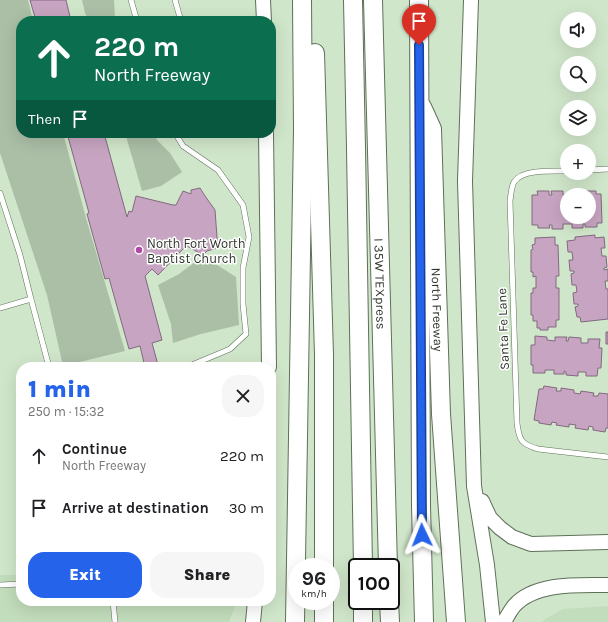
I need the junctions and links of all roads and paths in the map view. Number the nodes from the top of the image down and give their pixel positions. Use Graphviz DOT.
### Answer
graph roads {
  1 [pos="130,0"];
  2 [pos="174,0"];
  3 [pos="264,0"];
  4 [pos="302,0"];
  5 [pos="313,0"];
  6 [pos="352,0"];
  7 [pos="373,0"];
  8 [pos="419,0"];
  9 [pos="471,0"];
  10 [pos="135,16"];
  11 [pos="179,16"];
  12 [pos="264,16"];
  13 [pos="418,99"];
  14 [pos="178,138"];
  15 [pos="266,138"];
  16 [pos="608,169"];
  17 [pos="596,170"];
  18 [pos="560,171"];
  19 [pos="0,193"];
  20 [pos="31,300"];
  21 [pos="0,308"];
  22 [pos="48,362"];
  23 [pos="199,362"];
  24 [pos="269,362"];
  25 [pos="608,456"];
  26 [pos="474,486"];
  27 [pos="608,542"];
  28 [pos="324,558"];
  29 [pos="363,558"];
  30 [pos="388,558"];
  31 [pos="16,584"];
  32 [pos="0,585"];
  33 [pos="608,585"];
  34 [pos="113,606"];
  35 [pos="255,606"];
  36 [pos="324,610"];
  37 [pos="363,610"];
  38 [pos="389,610"];
  39 [pos="115,622"];
  40 [pos="253,622"];
  41 [pos="295,622"];
  42 [pos="324,622"];
  43 [pos="363,622"];
  44 [pos="390,622"];
  45 [pos="424,622"];
  46 [pos="456,622"];
  47 [pos="492,622"];
  48 [pos="504,622"];
  1 -- 10 [label="lane"];
  2 -- 11 [label="lane"];
  3 -- 12 [label="main road"];
  4 -- 41 [label="highway"];
  5 -- 28 [label="highway"];
  6 -- 29 [label="highway, I 35W TEXpress"];
  7 -- 30 [label="highway, I 35W TEXpress"];
  8 -- 13 [label="highway, North Freeway"];
  9 -- 26 [label="main road"];
  13 -- 45 [label="highway"];
  13 -- 46 [label="highway, North Freeway"];
  14 -- 23 [label="lane"];
  15 -- 24 [label="main road"];
  16 -- 17 [label="lane"];
  18 -- 25 [label="lane, Santa Fe Lane"];
  19 -- 20 [label="lane"];
  20 -- 21 [label="lane"];
  20 -- 22 [label="lane"];
  26 -- 27 [label="main road"];
  26 -- 47 [label="main road"];
  31 -- 32 [label="lane"];
  33 -- 48 [label="main road"];
  34 -- 39 [label="lane"];
  35 -- 40 [label="main road"];
  36 -- 42 [label="highway"];
  37 -- 43 [label="highway"];
  38 -- 44 [label="highway"];
}
